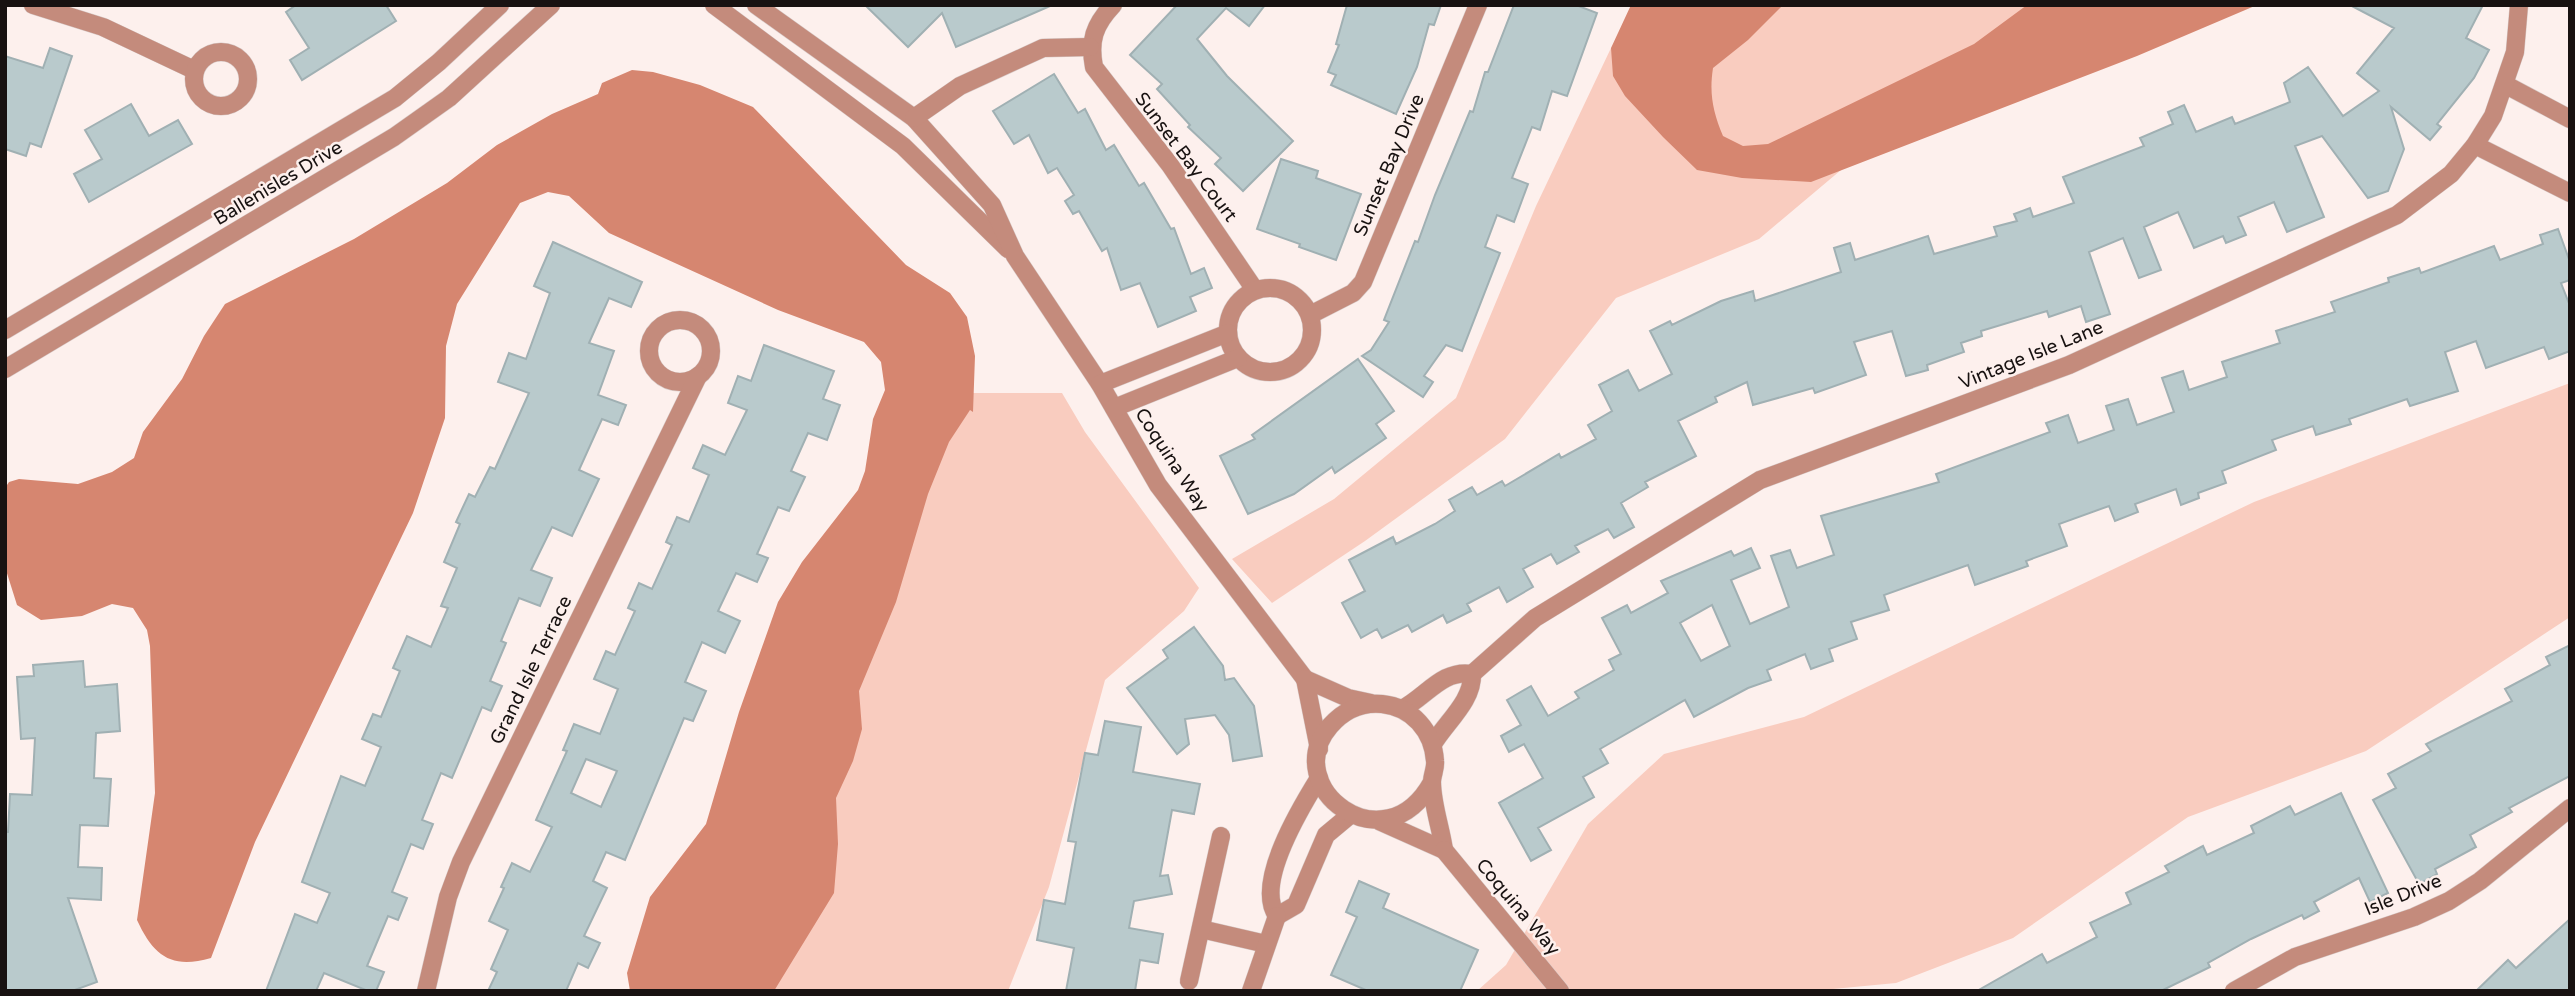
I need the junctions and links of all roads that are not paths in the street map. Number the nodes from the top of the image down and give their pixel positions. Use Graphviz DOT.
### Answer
graph roads {
  1 [pos="33,5"];
  2 [pos="500,5"];
  3 [pos="551,5"];
  4 [pos="714,5"];
  5 [pos="756,5"];
  6 [pos="1113,5"];
  7 [pos="1478,5"];
  8 [pos="2519,5"];
  9 [pos="1090,47"];
  10 [pos="194,70"];
  11 [pos="2506,85"];
  12 [pos="914,118"];
  13 [pos="2570,119"];
  14 [pos="2475,145"];
  15 [pos="2570,193"];
  16 [pos="1016,256"];
  17 [pos="1255,290"];
  18 [pos="1310,315"];
  19 [pos="5,330"];
  20 [pos="1228,333"];
  21 [pos="1238,358"];
  22 [pos="5,369"];
  23 [pos="698,376"];
  24 [pos="1100,384"];
  25 [pos="1114,408"];
  26 [pos="1472,674"];
  27 [pos="1305,679"];
  28 [pos="1374,703"];
  29 [pos="1402,709"];
  30 [pos="1433,744"];
  31 [pos="1319,748"];
  32 [pos="1320,778"];
  33 [pos="1432,782"];
  34 [pos="2570,808"];
  35 [pos="1350,815"];
  36 [pos="1379,821"];
  37 [pos="1221,836"];
  38 [pos="1444,850"];
  39 [pos="1275,876"];
  40 [pos="1303,884"];
  41 [pos="1277,916"];
  42 [pos="1201,929"];
  43 [pos="1266,944"];
  44 [pos="1189,981"];
  45 [pos="426,991"];
  46 [pos="1251,991"];
  47 [pos="1560,991"];
  48 [pos="2234,991"];
  1 -- 10 [label="street"];
  2 -- 19 [label="street, Ballenisles Drive"];
  3 -- 22 [label="street, Ballenisles Drive"];
  4 -- 16 [label="street, Coquina Way"];
  5 -- 12 [label="street, Coquina Way"];
  6 -- 9 [label="street"];
  7 -- 18 [label="street, Sunset Bay Drive"];
  8 -- 11 [label="street, Vintage Isle Lane"];
  9 -- 12 [label="street"];
  9 -- 17 [label="street, Sunset Bay Court"];
  11 -- 13 [label="street"];
  11 -- 14 [label="street, Vintage Isle Lane"];
  12 -- 16 [label="street, Coquina Way"];
  14 -- 15 [label="street"];
  14 -- 26 [label="street, Vintage Isle Lane"];
  16 -- 24 [label="street, Coquina Way"];
  17 -- 18 [label="street"];
  17 -- 20 [label="street"];
  18 -- 21 [label="street"];
  20 -- 21 [label="street"];
  20 -- 24 [label="street"];
  21 -- 25 [label="street"];
  23 -- 45 [label="street, Grand Isle Terrace"];
  24 -- 25 [label="street, Coquina Way"];
  25 -- 27 [label="street, Coquina Way"];
  26 -- 29 [label="street, Vintage Isle Lane"];
  26 -- 30 [label="street, Vintage Isle Lane"];
  27 -- 28 [label="street, Coquina Way"];
  27 -- 31 [label="street, Coquina Way"];
  28 -- 29 [label="street"];
  28 -- 31 [label="street"];
  29 -- 30 [label="street"];
  30 -- 33 [label="street"];
  31 -- 32 [label="street"];
  32 -- 35 [label="street"];
  32 -- 39 [label="street"];
  33 -- 36 [label="street"];
  33 -- 38 [label="street, Coquina Way"];
  34 -- 48 [label="street, Isle Drive"];
  35 -- 36 [label="street"];
  35 -- 40 [label="street"];
  36 -- 38 [label="street, Coquina Way"];
  37 -- 42 [label="street"];
  38 -- 47 [label="street, Coquina Way"];
  39 -- 40 [label="street"];
  39 -- 41 [label="street"];
  40 -- 41 [label="street"];
  41 -- 43 [label="street"];
  42 -- 43 [label="street"];
  42 -- 44 [label="street"];
  43 -- 46 [label="street"];
}
